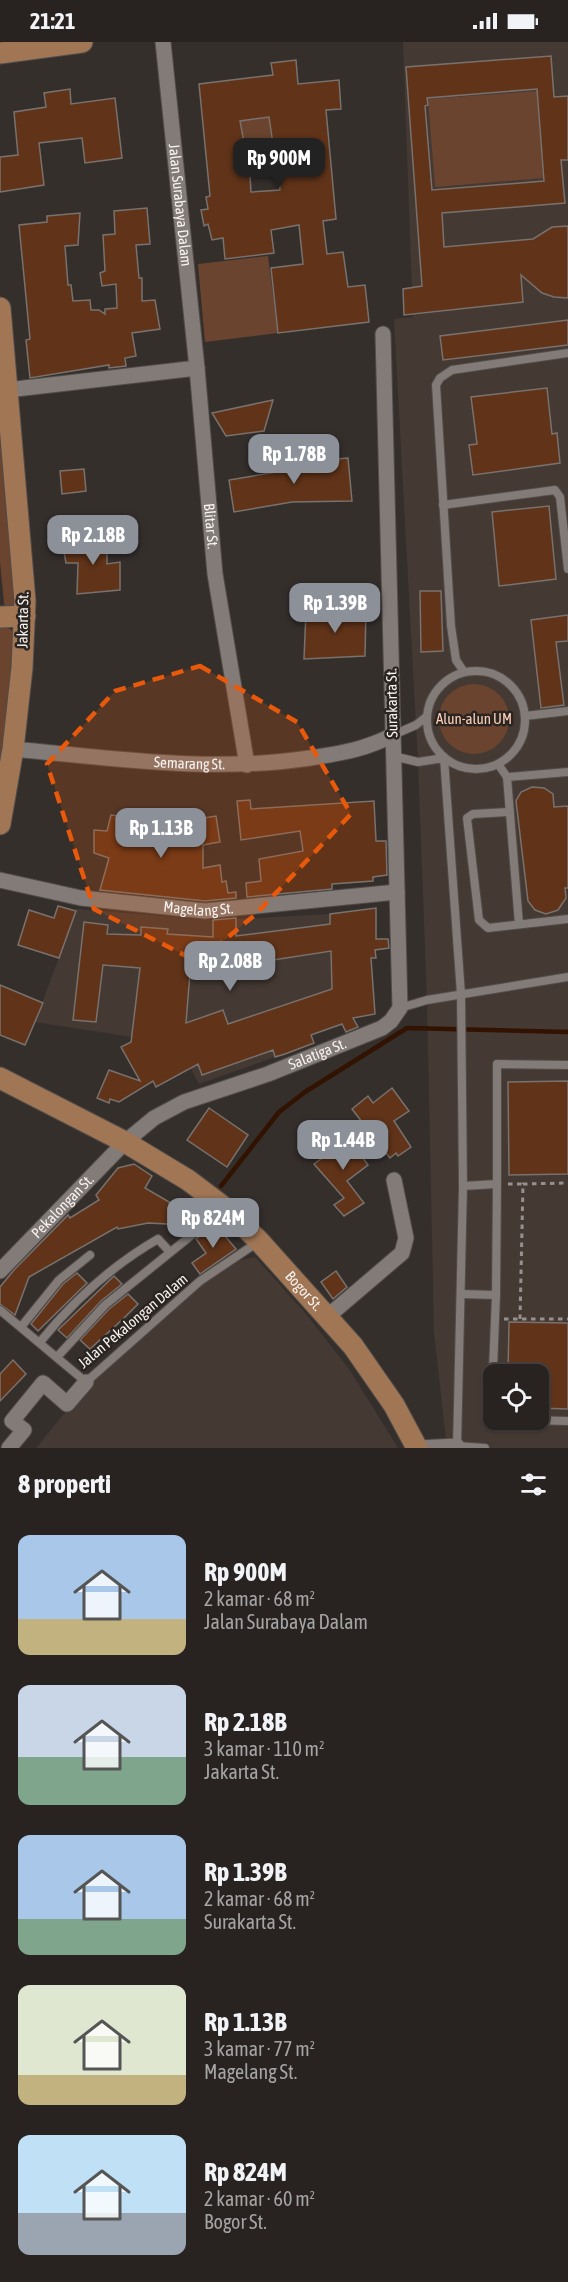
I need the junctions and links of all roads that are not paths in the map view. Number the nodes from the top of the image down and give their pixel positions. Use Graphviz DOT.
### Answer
graph roads {
  1 [pos="82,42"];
  2 [pos="163,42"];
  3 [pos="0,53"];
  4 [pos="0,308"];
  5 [pos="383,334"];
  6 [pos="568,353"];
  7 [pos="197,368"];
  8 [pos="8,390"];
  9 [pos="443,505"];
  10 [pos="568,569"];
  11 [pos="25,616"];
  12 [pos="0,617"];
  13 [pos="464,672"];
  14 [pos="568,711"];
  15 [pos="525,716"];
  16 [pos="426,717"];
  17 [pos="393,735"];
  18 [pos="367,748"];
  19 [pos="13,749"];
  20 [pos="393,756"];
  21 [pos="444,758"];
  22 [pos="498,764"];
  23 [pos="247,765"];
  24 [pos="568,772"];
  25 [pos="507,777"];
  26 [pos="508,812"];
  27 [pos="0,824"];
  28 [pos="0,880"];
  29 [pos="397,892"];
  30 [pos="568,919"];
  31 [pos="519,924"];
  32 [pos="568,977"];
  33 [pos="461,994"];
  34 [pos="400,1008"];
  35 [pos="568,1065"];
  36 [pos="0,1078"];
  37 [pos="125,1142"];
  38 [pos="394,1180"];
  39 [pos="497,1184"];
  40 [pos="463,1186"];
  41 [pos="225,1208"];
  42 [pos="259,1241"];
  43 [pos="170,1252"];
  44 [pos="90,1255"];
  45 [pos="0,1271"];
  46 [pos="461,1294"];
  47 [pos="496,1295"];
  48 [pos="0,1310"];
  49 [pos="327,1317"];
  50 [pos="21,1327"];
  51 [pos="40,1342"];
  52 [pos="57,1356"];
  53 [pos="86,1382"];
  54 [pos="568,1421"];
  55 [pos="458,1447"];
  56 [pos="9,1448"];
  57 [pos="418,1448"];
  58 [pos="485,1448"];
  1 -- 3 [label="main road"];
  2 -- 7 [label="street, Jalan Surabaya Dalam"];
  4 -- 8 [label="main road, Jakarta St."];
  5 -- 17 [label="street, Surakarta St."];
  6 -- 9 [label="lane"];
  7 -- 8 [label="street"];
  7 -- 23 [label="street, Blitar St."];
  8 -- 11 [label="main road, Jakarta St."];
  9 -- 10 [label="lane"];
  9 -- 13 [label="lane"];
  11 -- 12 [label="main road"];
  11 -- 19 [label="main road, Jakarta St."];
  13 -- 15 [label="lane"];
  13 -- 16 [label="lane"];
  14 -- 15 [label="lane"];
  15 -- 22 [label="lane"];
  16 -- 17 [label="lane"];
  16 -- 21 [label="lane"];
  17 -- 18 [label="street"];
  17 -- 20 [label="street, Surakarta St."];
  18 -- 20 [label="street"];
  18 -- 23 [label="street, Semarang St."];
  19 -- 23 [label="street, Semarang St."];
  19 -- 27 [label="main road, Jakarta St."];
  20 -- 21 [label="lane"];
  20 -- 29 [label="street, Surakarta St."];
  21 -- 22 [label="lane"];
  21 -- 33 [label="lane"];
  22 -- 25 [label="lane"];
  24 -- 25 [label="lane"];
  25 -- 26 [label="lane"];
  26 -- 31 [label="lane"];
  26 -- 31 [label="lane"];
  28 -- 29 [label="street, Magelang St."];
  29 -- 34 [label="street"];
  30 -- 31 [label="lane"];
  32 -- 33 [label="lane"];
  33 -- 34 [label="lane"];
  33 -- 40 [label="lane"];
  34 -- 37 [label="street, Salatiga St."];
  35 -- 39 [label="lane"];
  36 -- 37 [label="main road, Bogor St."];
  37 -- 41 [label="main road, Bogor St."];
  37 -- 45 [label="street, Pekalongan St."];
  38 -- 49 [label="street"];
  39 -- 40 [label="lane"];
  39 -- 47 [label="lane"];
  40 -- 46 [label="lane"];
  41 -- 42 [label="main road, Bogor St."];
  41 -- 43 [label="lane"];
  42 -- 49 [label="main road, Bogor St."];
  42 -- 53 [label="lane, Jalan Pekalongan Dalam"];
  43 -- 51 [label="lane"];
  43 -- 52 [label="lane"];
  44 -- 50 [label="lane"];
  46 -- 47 [label="lane"];
  46 -- 55 [label="lane"];
  47 -- 54 [label="lane"];
  48 -- 50 [label="lane, Jalan Pekalongan Dalam"];
  49 -- 57 [label="main road, Bogor St."];
  50 -- 51 [label="lane, Jalan Pekalongan Dalam"];
  51 -- 52 [label="lane, Jalan Pekalongan Dalam"];
  52 -- 53 [label="lane, Jalan Pekalongan Dalam"];
  53 -- 56 [label="street"];
  55 -- 57 [label="street"];
  55 -- 58 [label="lane"];
}
